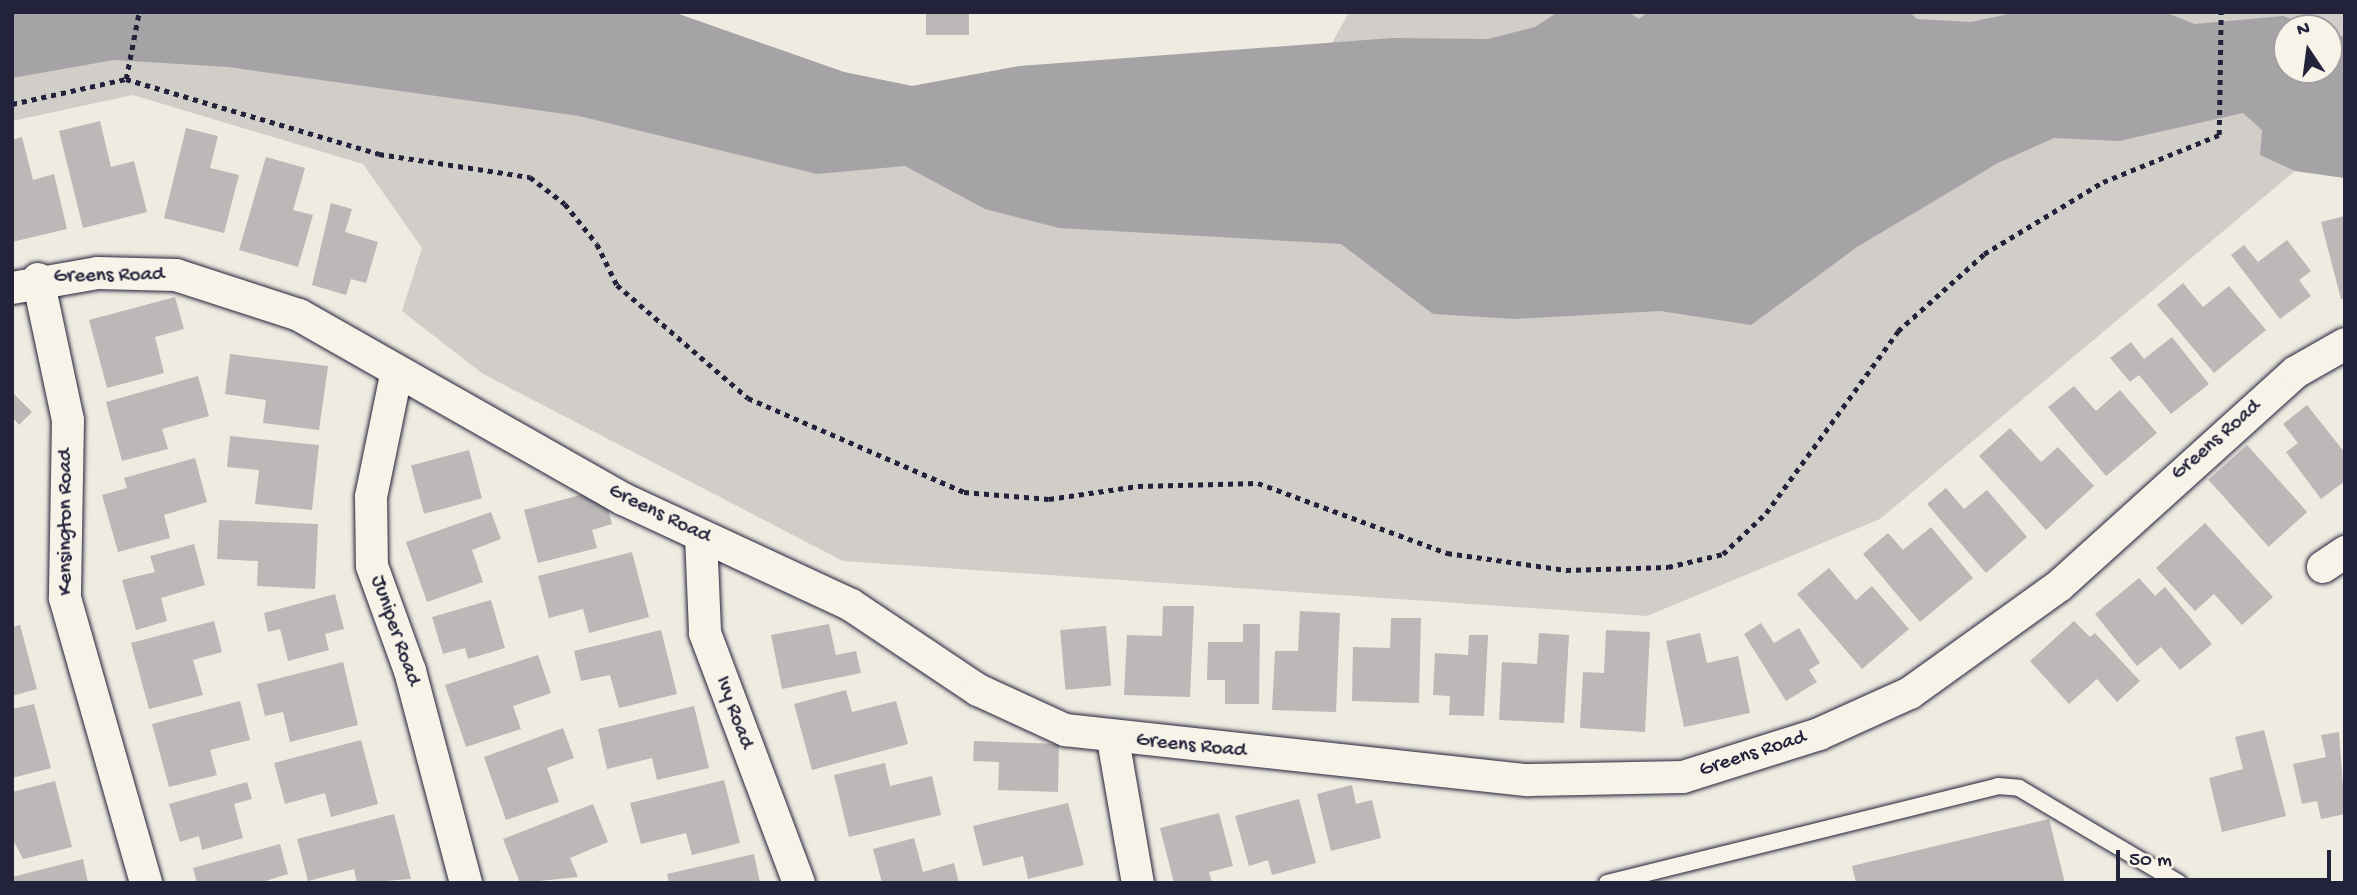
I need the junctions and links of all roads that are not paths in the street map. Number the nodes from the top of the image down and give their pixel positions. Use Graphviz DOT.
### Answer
graph roads {
  1 [pos="25,283"];
  2 [pos="2345,344"];
  3 [pos="396,375"];
  4 [pos="701,536"];
  5 [pos="1112,739"];
  6 [pos="146,883"];
  7 [pos="466,883"];
  8 [pos="799,883"];
  9 [pos="1138,883"];
  10 [pos="1607,883"];
  11 [pos="2179,883"];
  1 -- 3 [label="street, Greens Road"];
  1 -- 6 [label="street, Kensington Road"];
  2 -- 5 [label="street, Greens Road"];
  3 -- 4 [label="street, Greens Road"];
  3 -- 7 [label="street, Juniper Road"];
  4 -- 5 [label="street, Greens Road"];
  4 -- 8 [label="street, Ivy Road"];
  5 -- 9 [label="street"];
  10 -- 11 [label="lane"];
}
